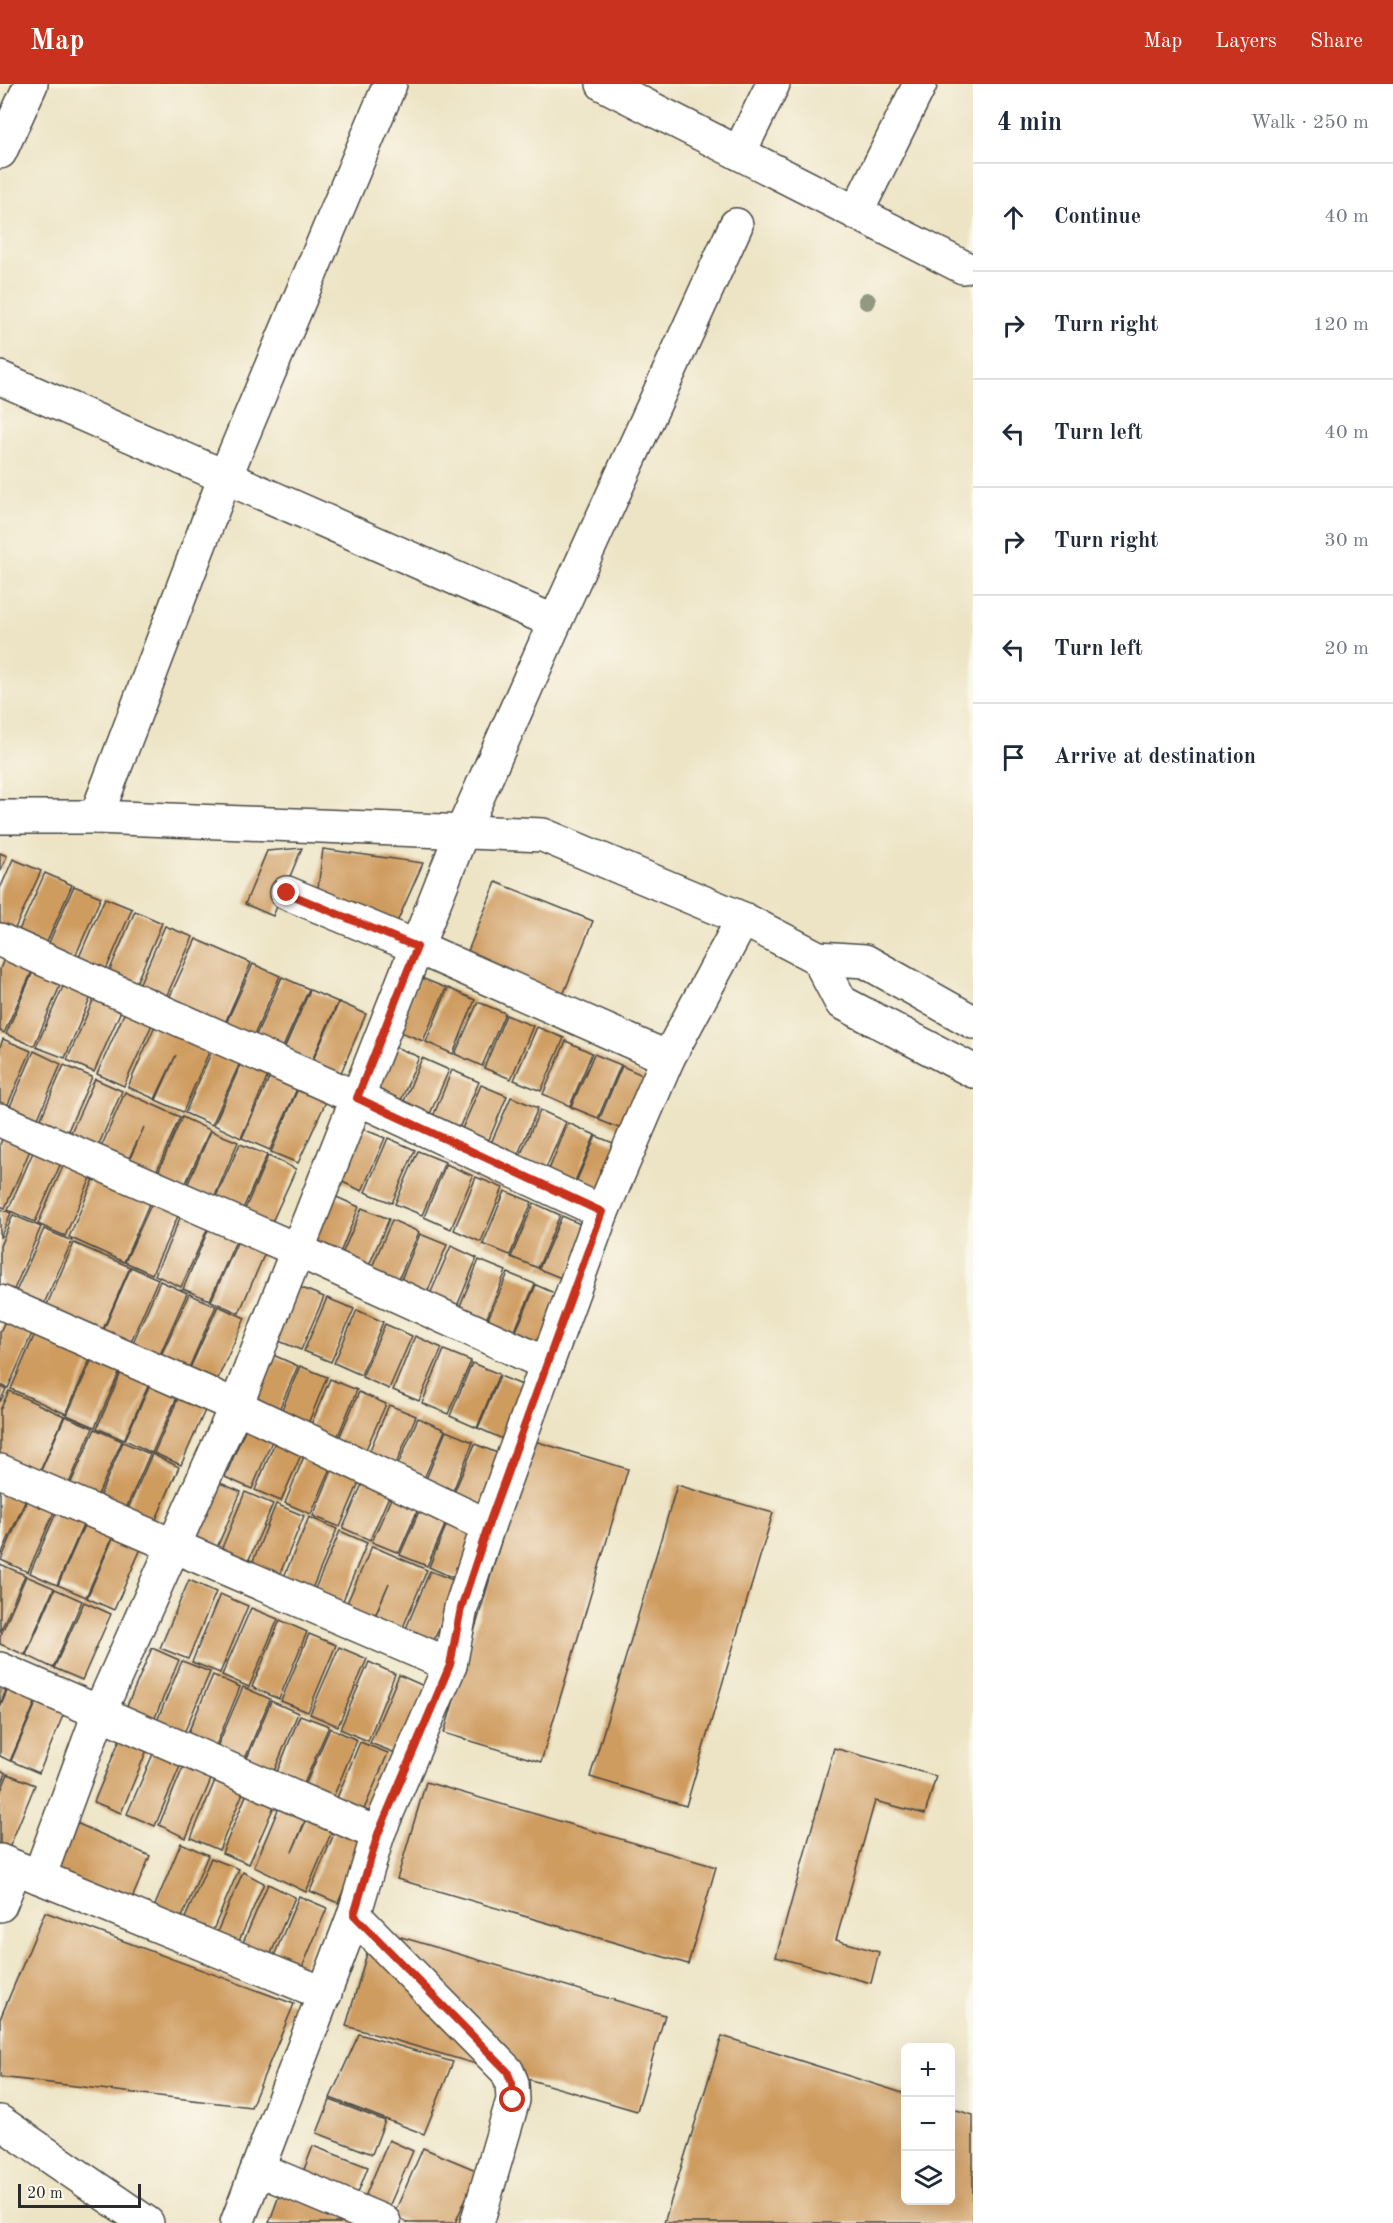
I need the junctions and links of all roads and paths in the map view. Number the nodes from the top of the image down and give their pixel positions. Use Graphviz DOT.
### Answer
graph roads {
  1 [pos="31,84"];
  2 [pos="390,84"];
  3 [pos="603,84"];
  4 [pos="774,84"];
  5 [pos="921,84"];
  6 [pos="639,92"];
  7 [pos="0,152"];
  8 [pos="739,153"];
  9 [pos="856,213"];
  10 [pos="736,225"];
  11 [pos="963,267"];
  12 [pos="0,378"];
  13 [pos="225,477"];
  14 [pos="555,621"];
  15 [pos="0,817"];
  16 [pos="96,817"];
  17 [pos="462,832"];
  18 [pos="287,893"];
  19 [pos="743,919"];
  20 [pos="0,940"];
  21 [pos="417,947"];
  22 [pos="818,958"];
  23 [pos="973,1022"];
  24 [pos="668,1058"];
  25 [pos="973,1071"];
  26 [pos="357,1098"];
  27 [pos="0,1120"];
  28 [pos="602,1212"];
  29 [pos="297,1250"];
  30 [pos="0,1302"];
  31 [pos="547,1364"];
  32 [pos="236,1406"];
  33 [pos="0,1471"];
  34 [pos="488,1526"];
  35 [pos="173,1546"];
  36 [pos="450,1665"];
  37 [pos="0,1669"];
  38 [pos="100,1711"];
  39 [pos="378,1834"];
  40 [pos="18,1869"];
  41 [pos="0,1905"];
  42 [pos="354,1915"];
  43 [pos="325,1994"];
  44 [pos="0,2122"];
  45 [pos="258,2169"];
  46 [pos="384,2222"];
  47 [pos="147,2223"];
  48 [pos="237,2223"];
  49 [pos="477,2223"];
  1 -- 7 [label="street"];
  2 -- 13 [label="street"];
  3 -- 6 [label="street"];
  4 -- 8 [label="street"];
  5 -- 9 [label="street"];
  6 -- 8 [label="street"];
  8 -- 9 [label="street"];
  9 -- 11 [label="street"];
  10 -- 14 [label="street"];
  12 -- 13 [label="street"];
  13 -- 14 [label="street"];
  13 -- 16 [label="street"];
  14 -- 17 [label="street"];
  15 -- 16 [label="street"];
  16 -- 17 [label="street"];
  17 -- 19 [label="street"];
  17 -- 21 [label="street"];
  18 -- 21 [label="street"];
  19 -- 22 [label="street"];
  19 -- 24 [label="street"];
  20 -- 26 [label="street"];
  21 -- 24 [label="street"];
  21 -- 26 [label="street"];
  22 -- 23 [label="street"];
  22 -- 25 [label="street"];
  24 -- 28 [label="street"];
  26 -- 28 [label="street"];
  26 -- 29 [label="street"];
  27 -- 29 [label="street"];
  28 -- 31 [label="street"];
  29 -- 31 [label="street"];
  29 -- 32 [label="street"];
  30 -- 32 [label="street"];
  31 -- 34 [label="street"];
  32 -- 34 [label="street"];
  32 -- 35 [label="street"];
  33 -- 35 [label="street"];
  34 -- 36 [label="street"];
  35 -- 36 [label="street"];
  35 -- 38 [label="street"];
  36 -- 39 [label="street"];
  37 -- 38 [label="street"];
  38 -- 39 [label="street"];
  38 -- 40 [label="street"];
  39 -- 42 [label="street"];
  40 -- 41 [label="street"];
  40 -- 43 [label="street"];
  42 -- 43 [label="street"];
  42 -- 49 [label="street"];
  43 -- 45 [label="street"];
  44 -- 47 [label="street"];
  45 -- 46 [label="street"];
  45 -- 48 [label="street"];
}
